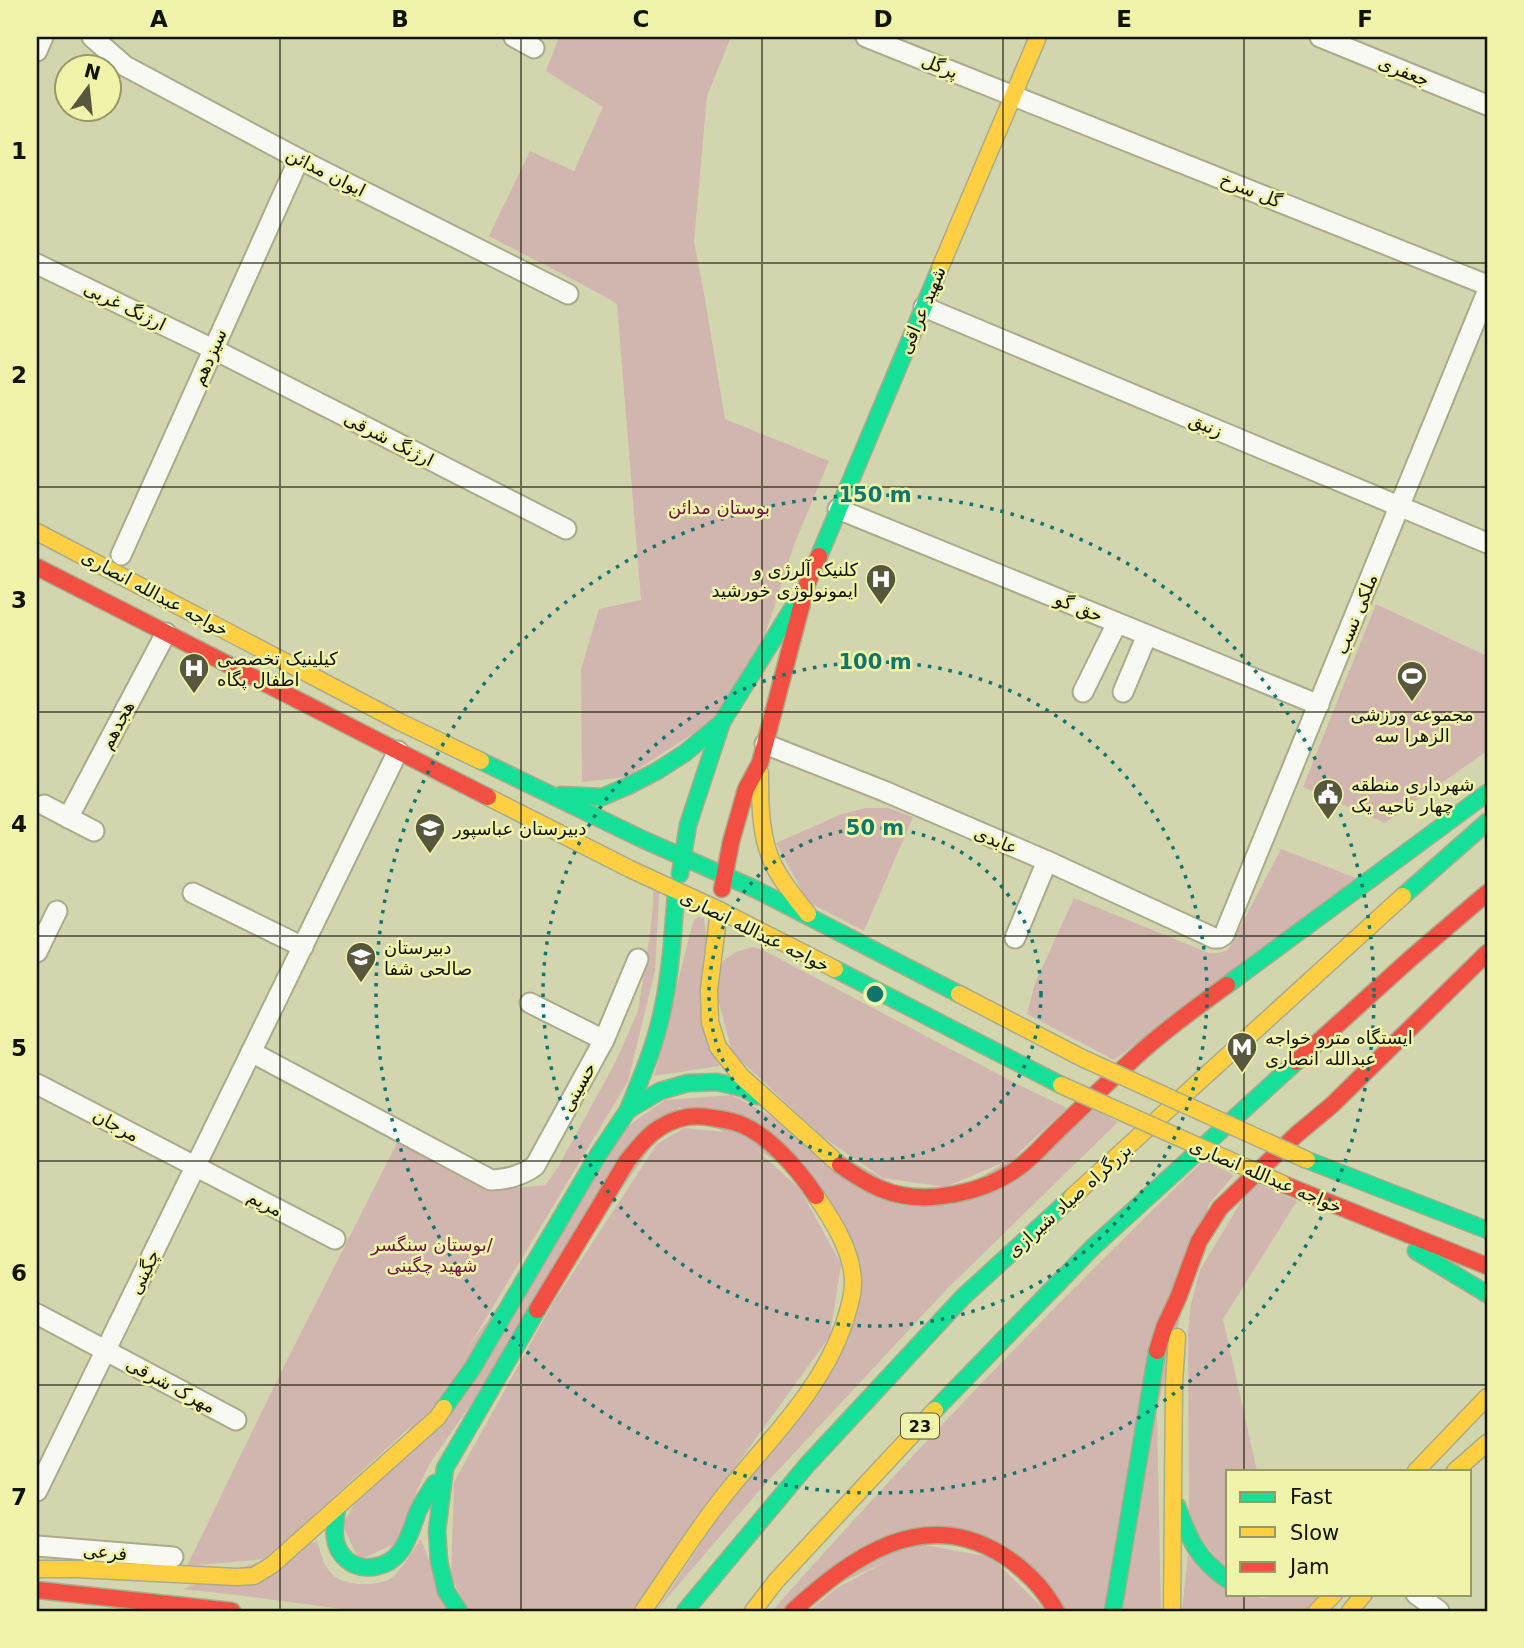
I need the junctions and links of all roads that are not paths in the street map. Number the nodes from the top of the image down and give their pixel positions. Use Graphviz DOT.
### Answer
graph roads {
  1 [pos="43,37"];
  2 [pos="92,37"];
  3 [pos="514,37"];
  4 [pos="866,37"];
  5 [pos="1038,37"];
  6 [pos="1321,37"];
  7 [pos="534,48"];
  8 [pos="37,51"];
  9 [pos="1014,96"];
  10 [pos="1487,105"];
  11 [pos="299,159"];
  12 [pos="37,264"];
  13 [pos="1487,285"];
  14 [pos="1487,292"];
  15 [pos="568,294"];
  16 [pos="924,307"];
  17 [pos="213,349"];
  18 [pos="1401,506"];
  19 [pos="838,509"];
  20 [pos="566,528"];
  21 [pos="37,532"];
  22 [pos="1487,543"];
  23 [pos="121,555"];
  24 [pos="37,567"];
  25 [pos="807,584"];
  26 [pos="1117,623"];
  27 [pos="166,633"];
  28 [pos="1147,635"];
  29 [pos="1083,692"];
  30 [pos="1123,692"];
  31 [pos="1319,705"];
  32 [pos="722,722"];
  33 [pos="398,751"];
  34 [pos="762,754"];
  35 [pos="1487,793"];
  36 [pos="550,795"];
  37 [pos="44,805"];
  38 [pos="68,818"];
  39 [pos="1487,822"];
  40 [pos="94,831"];
  41 [pos="683,857"];
  42 [pos="1047,861"];
  43 [pos="724,875"];
  44 [pos="677,892"];
  45 [pos="193,893"];
  46 [pos="1487,893"];
  47 [pos="57,911"];
  48 [pos="719,911"];
  49 [pos="811,919"];
  50 [pos="1224,935"];
  51 [pos="1015,938"];
  52 [pos="303,947"];
  53 [pos="37,952"];
  54 [pos="1487,953"];
  55 [pos="638,959"];
  56 [pos="530,1003"];
  57 [pos="604,1040"];
  58 [pos="251,1052"];
  59 [pos="37,1084"];
  60 [pos="772,1103"];
  61 [pos="628,1110"];
  62 [pos="195,1166"];
  63 [pos="1355,1214"];
  64 [pos="1487,1230"];
  65 [pos="335,1239"];
  66 [pos="1487,1266"];
  67 [pos="1487,1294"];
  68 [pos="1178,1298"];
  69 [pos="37,1314"];
  70 [pos="106,1350"];
  71 [pos="1487,1397"];
  72 [pos="236,1420"];
  73 [pos="1487,1443"];
  74 [pos="1487,1452"];
  75 [pos="445,1468"];
  76 [pos="1417,1470"];
  77 [pos="1456,1470"];
  78 [pos="1472,1470"];
  79 [pos="37,1491"];
  80 [pos="1174,1499"];
  81 [pos="337,1509"];
  82 [pos="37,1546"];
  83 [pos="173,1557"];
  84 [pos="37,1569"];
  85 [pos="1226,1579"];
  86 [pos="37,1590"];
  87 [pos="1332,1596"];
  88 [pos="1362,1596"];
  89 [pos="1419,1596"];
  90 [pos="232,1611"];
  91 [pos="459,1611"];
  92 [pos="643,1611"];
  93 [pos="685,1611"];
  94 [pos="753,1611"];
  95 [pos="793,1611"];
  96 [pos="1056,1611"];
  97 [pos="1113,1611"];
  98 [pos="1172,1611"];
  99 [pos="1317,1611"];
  100 [pos="1350,1611"];
  101 [pos="1439,1611"];
  1 -- 8 [label="street"];
  2 -- 11 [label="street, ایوان مدائن"];
  3 -- 7 [label="street"];
  4 -- 9 [label="street, پرگل"];
  5 -- 9 [label="main road, شهید عراقی"];
  6 -- 10 [label="street, جعفری"];
  9 -- 13 [label="street, گل سرخ"];
  9 -- 16 [label="main road, شهید عراقی"];
  11 -- 15 [label="street, ایوان مدائن"];
  11 -- 17 [label="street, سیزدهم"];
  12 -- 17 [label="street, ارژنگ غربی"];
  14 -- 18 [label="street, ملکی نسب"];
  16 -- 18 [label="street, زنبق"];
  16 -- 19 [label="main road, شهید عراقی"];
  17 -- 20 [label="street, ارژنگ شرقی"];
  17 -- 23 [label="street, سیزدهم"];
  18 -- 22 [label="street, زنبق"];
  18 -- 31 [label="street, ملکی نسب"];
  19 -- 25 [label="main road, شهید عراقی"];
  19 -- 26 [label="street, حق گو"];
  21 -- 36 [label="main road, خواجه عبدالله انصاری"];
  24 -- 27 [label="main road, خواجه عبدالله انصاری"];
  25 -- 32 [label="main road, شهید عراقی"];
  25 -- 34 [label="main road, شهید عراقی"];
  26 -- 28 [label="street, حق گو"];
  26 -- 29 [label="street"];
  27 -- 33 [label="main road, خواجه عبدالله انصاری"];
  27 -- 38 [label="street, هجدهم"];
  28 -- 30 [label="street"];
  28 -- 31 [label="street, حق گو"];
  31 -- 50 [label="street, ملکی نسب"];
  32 -- 36 [label="main road"];
  32 -- 41 [label="main road, شهید عراقی"];
  33 -- 44 [label="main road, خواجه عبدالله انصاری"];
  33 -- 52 [label="street, چگینی"];
  34 -- 42 [label="street, عابدی"];
  34 -- 43 [label="main road, شهید عراقی"];
  34 -- 49 [label="main road"];
  35 -- 60 [label="main road, شهید عراقی"];
  36 -- 41 [label="main road, خواجه عبدالله انصاری"];
  37 -- 38 [label="street"];
  38 -- 40 [label="street"];
  39 -- 93 [label="main road, بزرگراه صیاد شیرازی"];
  41 -- 43 [label="main road, خواجه عبدالله انصاری"];
  41 -- 44 [label="main road, شهید عراقی"];
  42 -- 50 [label="street, عابدی"];
  42 -- 51 [label="street"];
  43 -- 48 [label="main road, شهید عراقی"];
  43 -- 49 [label="main road, خواجه عبدالله انصاری"];
  44 -- 48 [label="main road, خواجه عبدالله انصاری"];
  44 -- 61 [label="main road, شهید عراقی"];
  45 -- 52 [label="street"];
  46 -- 94 [label="main road, 23"];
  47 -- 53 [label="street"];
  48 -- 60 [label="main road, شهید عراقی"];
  48 -- 63 [label="main road, خواجه عبدالله انصاری, bridge"];
  49 -- 64 [label="main road, خواجه عبدالله انصاری, bridge"];
  52 -- 58 [label="street, چگینی"];
  54 -- 68 [label="main road"];
  55 -- 57 [label="street"];
  56 -- 57 [label="street, حسینی"];
  57 -- 58 [label="street, حسینی"];
  58 -- 62 [label="street, چگینی"];
  59 -- 62 [label="street, مرجان"];
  60 -- 61 [label="main road"];
  61 -- 81 [label="main road"];
  62 -- 65 [label="street, مریم"];
  62 -- 70 [label="street, چگینی"];
  63 -- 66 [label="main road, خواجه عبدالله انصاری"];
  63 -- 67 [label="main road"];
  68 -- 80 [label="main road"];
  68 -- 97 [label="main road"];
  69 -- 70 [label="street"];
  70 -- 72 [label="street, مهرک شرقی"];
  70 -- 79 [label="street, چگینی"];
  71 -- 76 [label="main road"];
  73 -- 77 [label="main road"];
  74 -- 78 [label="main road"];
  75 -- 81 [label="main road"];
  75 -- 91 [label="main road"];
  75 -- 92 [label="main road"];
  80 -- 85 [label="main road"];
  80 -- 98 [label="main road"];
  81 -- 84 [label="main road"];
  82 -- 83 [label="street, فرعی"];
  86 -- 90 [label="main road"];
  87 -- 99 [label="main road"];
  88 -- 100 [label="main road"];
  89 -- 101 [label="street"];
  95 -- 96 [label="main road"];
}
